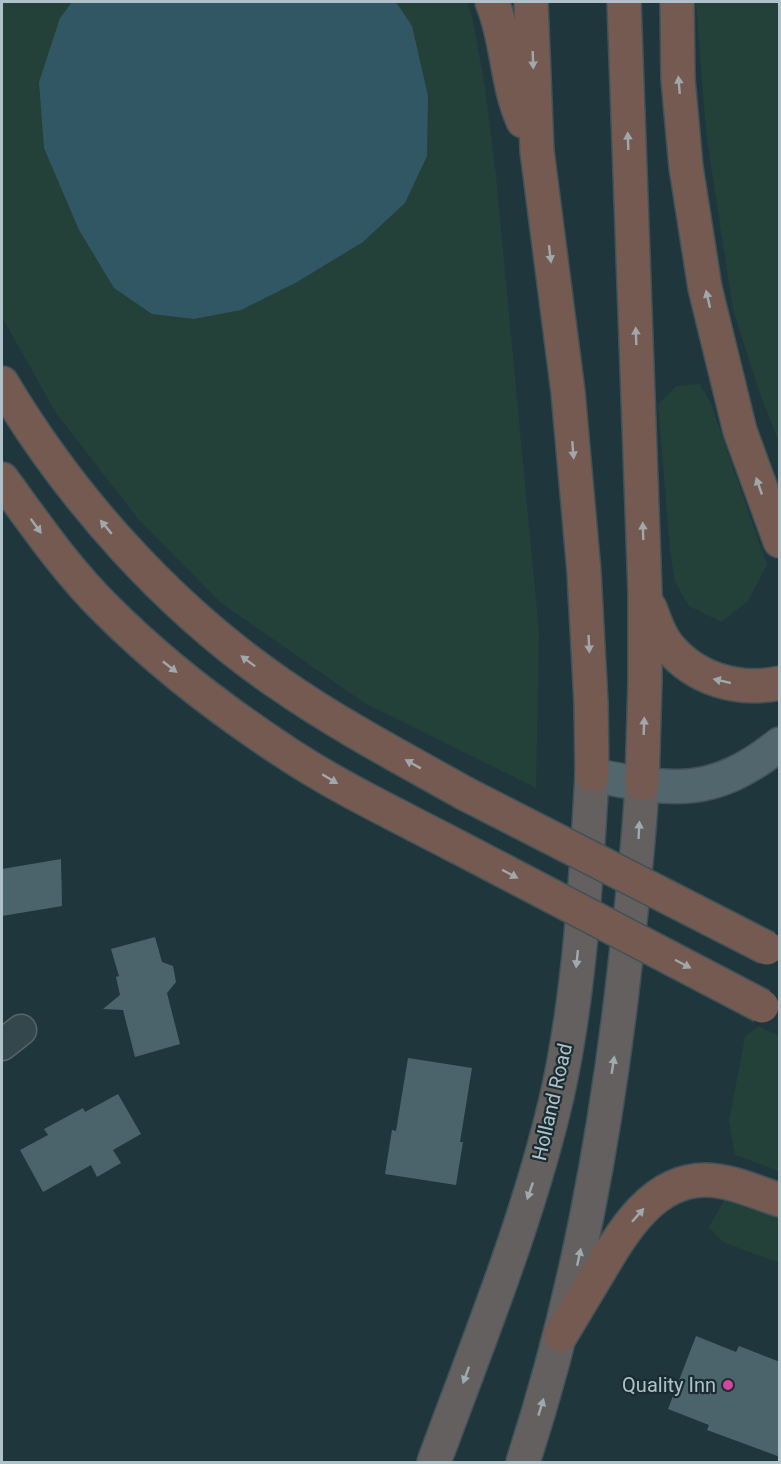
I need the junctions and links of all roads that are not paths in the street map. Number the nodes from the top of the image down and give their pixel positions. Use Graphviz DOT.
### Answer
graph roads {
  1 [pos="492,2"];
  2 [pos="531,2"];
  3 [pos="624,2"];
  4 [pos="677,2"];
  5 [pos="537,151"];
  6 [pos="2,383"];
  7 [pos="2,479"];
  8 [pos="780,541"];
  9 [pos="645,593"];
  10 [pos="780,683"];
  11 [pos="780,744"];
  12 [pos="592,775"];
  13 [pos="642,784"];
  14 [pos="773,951"];
  15 [pos="771,1010"];
  16 [pos="780,1200"];
  17 [pos="561,1335"];
  18 [pos="434,1462"];
  19 [pos="523,1462"];
  1 -- 5 [label="highway"];
  2 -- 5 [label="highway, one-way"];
  9 -- 3 [label="highway, one-way"];
  8 -- 4 [label="highway, one-way"];
  5 -- 12 [label="highway, one-way"];
  14 -- 6 [label="highway, one-way, bridge"];
  7 -- 15 [label="highway, one-way, bridge"];
  10 -- 9 [label="highway, one-way"];
  13 -- 9 [label="highway, one-way"];
  11 -- 13 [label="main road"];
  12 -- 13 [label="main road"];
  12 -- 18 [label="highway, Holland Road, one-way"];
  17 -- 13 [label="highway, one-way"];
  17 -- 16 [label="highway, one-way"];
  19 -- 17 [label="highway, one-way"];
}
